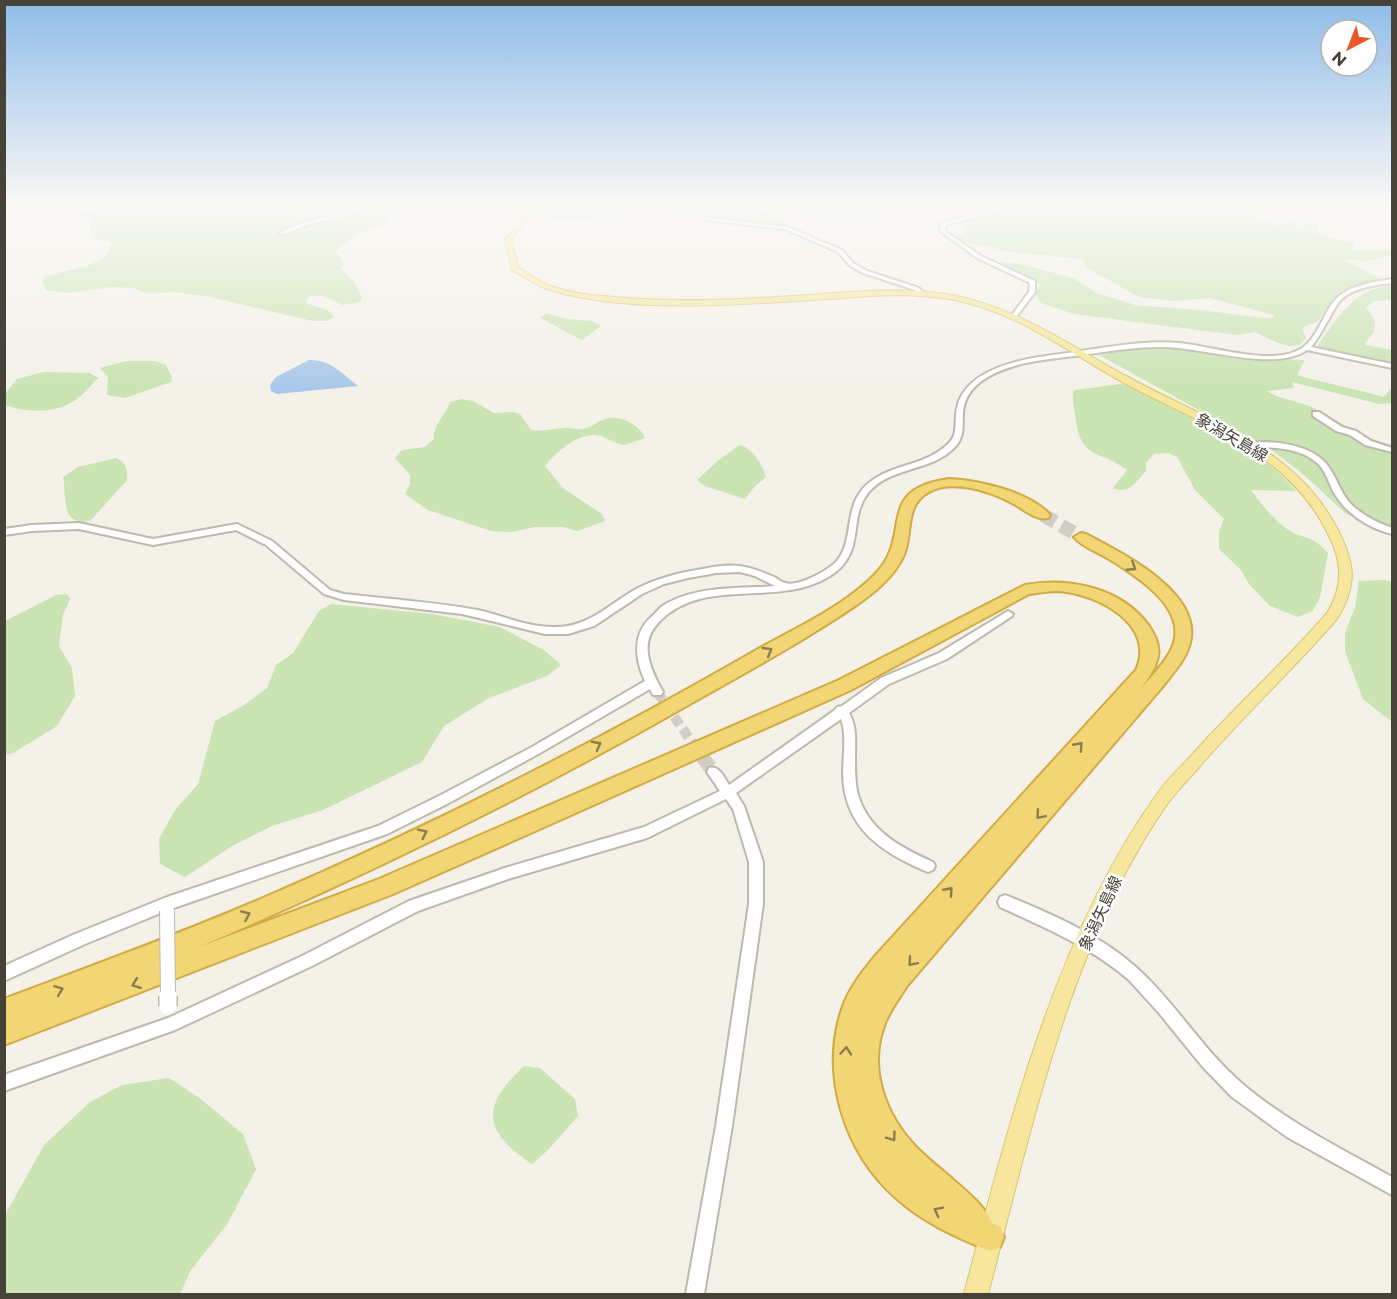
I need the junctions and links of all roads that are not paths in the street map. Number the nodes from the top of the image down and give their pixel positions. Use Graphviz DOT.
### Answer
graph roads {
  1 [pos="515,268"];
  2 [pos="857,268"];
  3 [pos="1002,268"];
  4 [pos="1392,281"];
  5 [pos="921,294"];
  6 [pos="1015,315"];
  7 [pos="1306,348"];
  8 [pos="1079,354"];
  9 [pos="1392,366"];
  10 [pos="1316,414"];
  11 [pos="1253,445"];
  12 [pos="1392,450"];
  13 [pos="1043,515"];
  14 [pos="1392,531"];
  15 [pos="4,532"];
  16 [pos="1082,537"];
  17 [pos="786,588"];
  18 [pos="1008,614"];
  19 [pos="841,710"];
  20 [pos="713,772"];
  21 [pos="727,793"];
  22 [pos="928,866"];
  23 [pos="1005,902"];
  24 [pos="167,908"];
  25 [pos="1087,941"];
  26 [pos="4,974"];
  27 [pos="4,1011"];
  28 [pos="170,1025"];
  29 [pos="4,1034"];
  30 [pos="4,1083"];
  31 [pos="1392,1186"];
  32 [pos="990,1237"];
  33 [pos="695,1294"];
  34 [pos="976,1294"];
  1 -- 5 [label="main road, 象潟矢島線"];
  2 -- 5 [label="street"];
  3 -- 6 [label="street"];
  4 -- 7 [label="street"];
  5 -- 6 [label="main road, 象潟矢島線"];
  6 -- 8 [label="main road, 象潟矢島線"];
  7 -- 8 [label="street"];
  7 -- 9 [label="street"];
  8 -- 11 [label="main road, 象潟矢島線"];
  8 -- 17 [label="street"];
  10 -- 12 [label="street"];
  11 -- 14 [label="street"];
  11 -- 25 [label="main road, 象潟矢島線"];
  27 -- 13 [label="highway, one-way"];
  15 -- 17 [label="street"];
  16 -- 32 [label="highway, one-way"];
  17 -- 24 [label="street"];
  18 -- 19 [label="street"];
  19 -- 21 [label="street"];
  19 -- 22 [label="street"];
  20 -- 21 [label="street"];
  21 -- 28 [label="street"];
  21 -- 33 [label="street"];
  23 -- 25 [label="street"];
  24 -- 26 [label="street"];
  24 -- 28 [label="street, bridge"];
  25 -- 31 [label="street"];
  25 -- 32 [label="main road, 象潟矢島線"];
  28 -- 30 [label="street"];
  32 -- 29 [label="highway, one-way"];
  32 -- 34 [label="main road, 象潟矢島線"];
}
